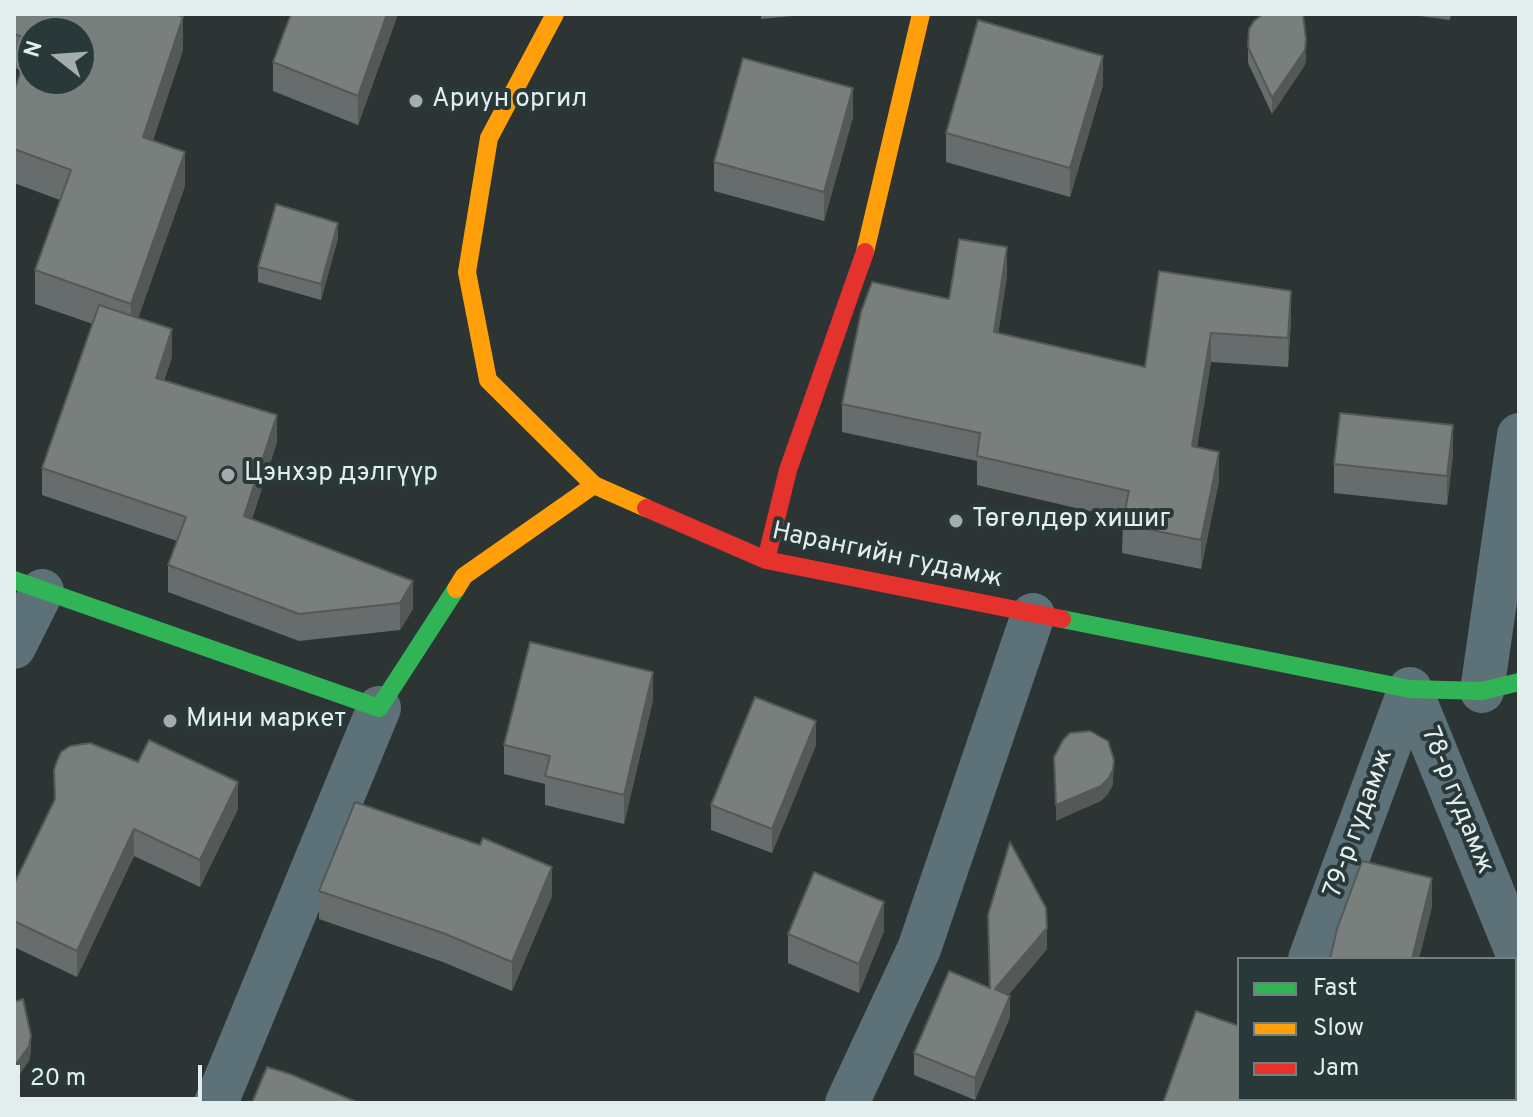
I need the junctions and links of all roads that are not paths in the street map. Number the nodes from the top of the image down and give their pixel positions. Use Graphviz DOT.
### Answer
graph roads {
  1 [pos="555,14"];
  2 [pos="921,14"];
  3 [pos="1519,435"];
  4 [pos="594,485"];
  5 [pos="766,560"];
  6 [pos="28,585"];
  7 [pos="1033,615"];
  8 [pos="14,647"];
  9 [pos="1500,686"];
  10 [pos="1410,689"];
  11 [pos="379,708"];
  12 [pos="1311,957"];
  13 [pos="1519,957"];
  14 [pos="216,1103"];
  15 [pos="847,1103"];
  1 -- 4 [label="main road, Нарангийн гудамж"];
  2 -- 5 [label="main road"];
  3 -- 9 [label="street"];
  4 -- 5 [label="main road, Нарангийн гудамж"];
  4 -- 11 [label="main road"];
  5 -- 7 [label="main road, Нарангийн гудамж"];
  6 -- 8 [label="street"];
  6 -- 11 [label="main road"];
  7 -- 10 [label="main road, Нарангийн гудамж"];
  7 -- 15 [label="street"];
  9 -- 10 [label="main road, Нарангийн гудамж"];
  10 -- 12 [label="street, 79-р гудамж"];
  10 -- 13 [label="street, 78-р гудамж"];
  11 -- 14 [label="street"];
}
